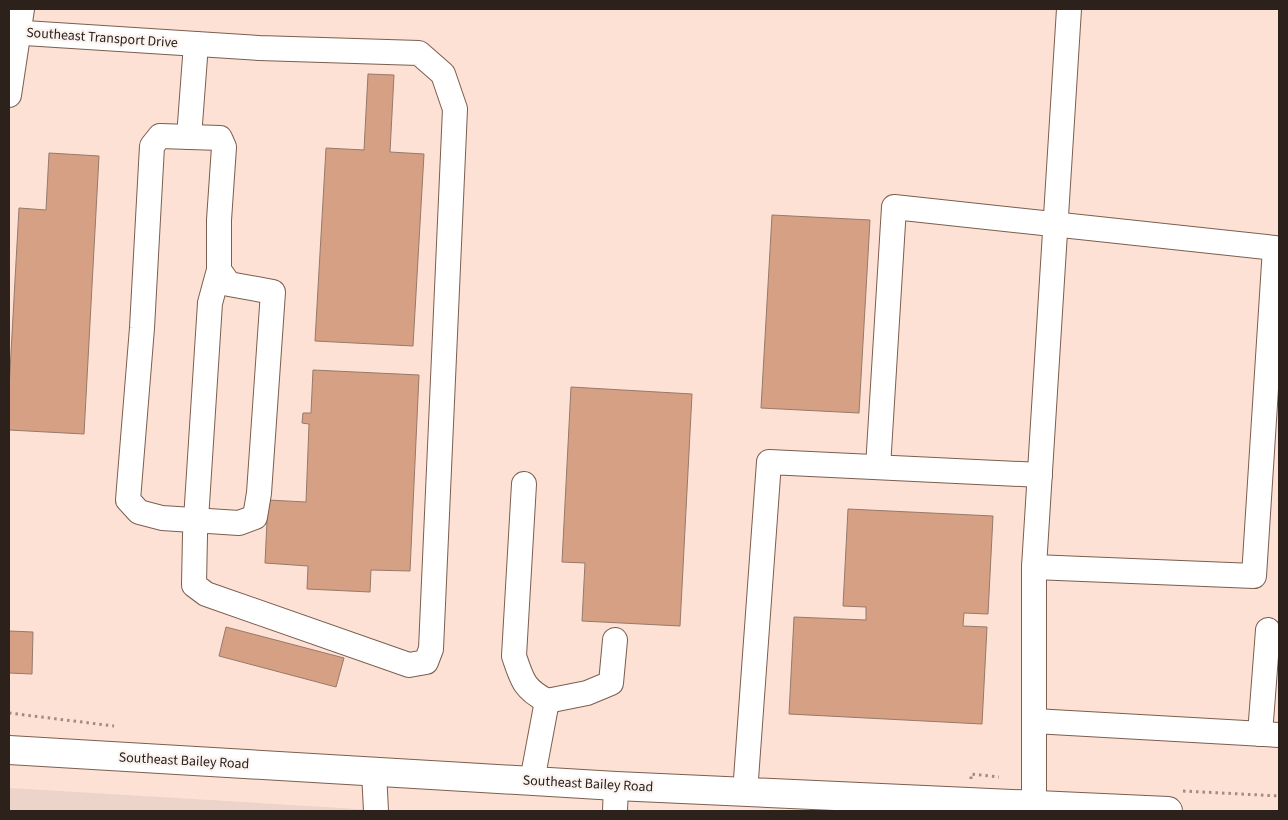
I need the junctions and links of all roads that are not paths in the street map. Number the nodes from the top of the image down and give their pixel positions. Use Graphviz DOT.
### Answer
graph roads {
  1 [pos="22,9"];
  2 [pos="1069,9"];
  3 [pos="13,32"];
  4 [pos="196,44"];
  5 [pos="9,95"];
  6 [pos="189,137"];
  7 [pos="1056,224"];
  8 [pos="219,270"];
  9 [pos="878,467"];
  10 [pos="1040,475"];
  11 [pos="524,484"];
  12 [pos="196,520"];
  13 [pos="1034,567"];
  14 [pos="1268,630"];
  15 [pos="616,640"];
  16 [pos="547,701"];
  17 [pos="1034,721"];
  18 [pos="1270,735"];
  19 [pos="9,750"];
  20 [pos="374,772"];
  21 [pos="532,781"];
  22 [pos="745,793"];
  23 [pos="615,799"];
  24 [pos="1034,808"];
  25 [pos="376,811"];
  26 [pos="1168,811"];
  1 -- 3 [label="street"];
  2 -- 7 [label="street"];
  3 -- 4 [label="street, Southeast Transport Drive"];
  3 -- 5 [label="street"];
  4 -- 6 [label="street"];
  4 -- 12 [label="street, Southeast Transport Drive"];
  6 -- 8 [label="street"];
  6 -- 12 [label="street"];
  7 -- 9 [label="street"];
  7 -- 10 [label="street"];
  7 -- 13 [label="street"];
  8 -- 12 [label="street"];
  8 -- 12 [label="street"];
  9 -- 10 [label="street"];
  9 -- 22 [label="street"];
  10 -- 13 [label="street"];
  11 -- 16 [label="street"];
  13 -- 17 [label="street"];
  14 -- 18 [label="street"];
  15 -- 16 [label="street"];
  16 -- 21 [label="street"];
  17 -- 18 [label="street"];
  17 -- 24 [label="street"];
  19 -- 20 [label="main road, Southeast Bailey Road"];
  20 -- 21 [label="main road, Southeast Bailey Road"];
  20 -- 25 [label="street"];
  21 -- 23 [label="main road, Southeast Bailey Road"];
  22 -- 23 [label="main road, Southeast Bailey Road"];
  22 -- 24 [label="main road, Southeast Bailey Road"];
  24 -- 26 [label="main road, Southeast Bailey Road"];
}
